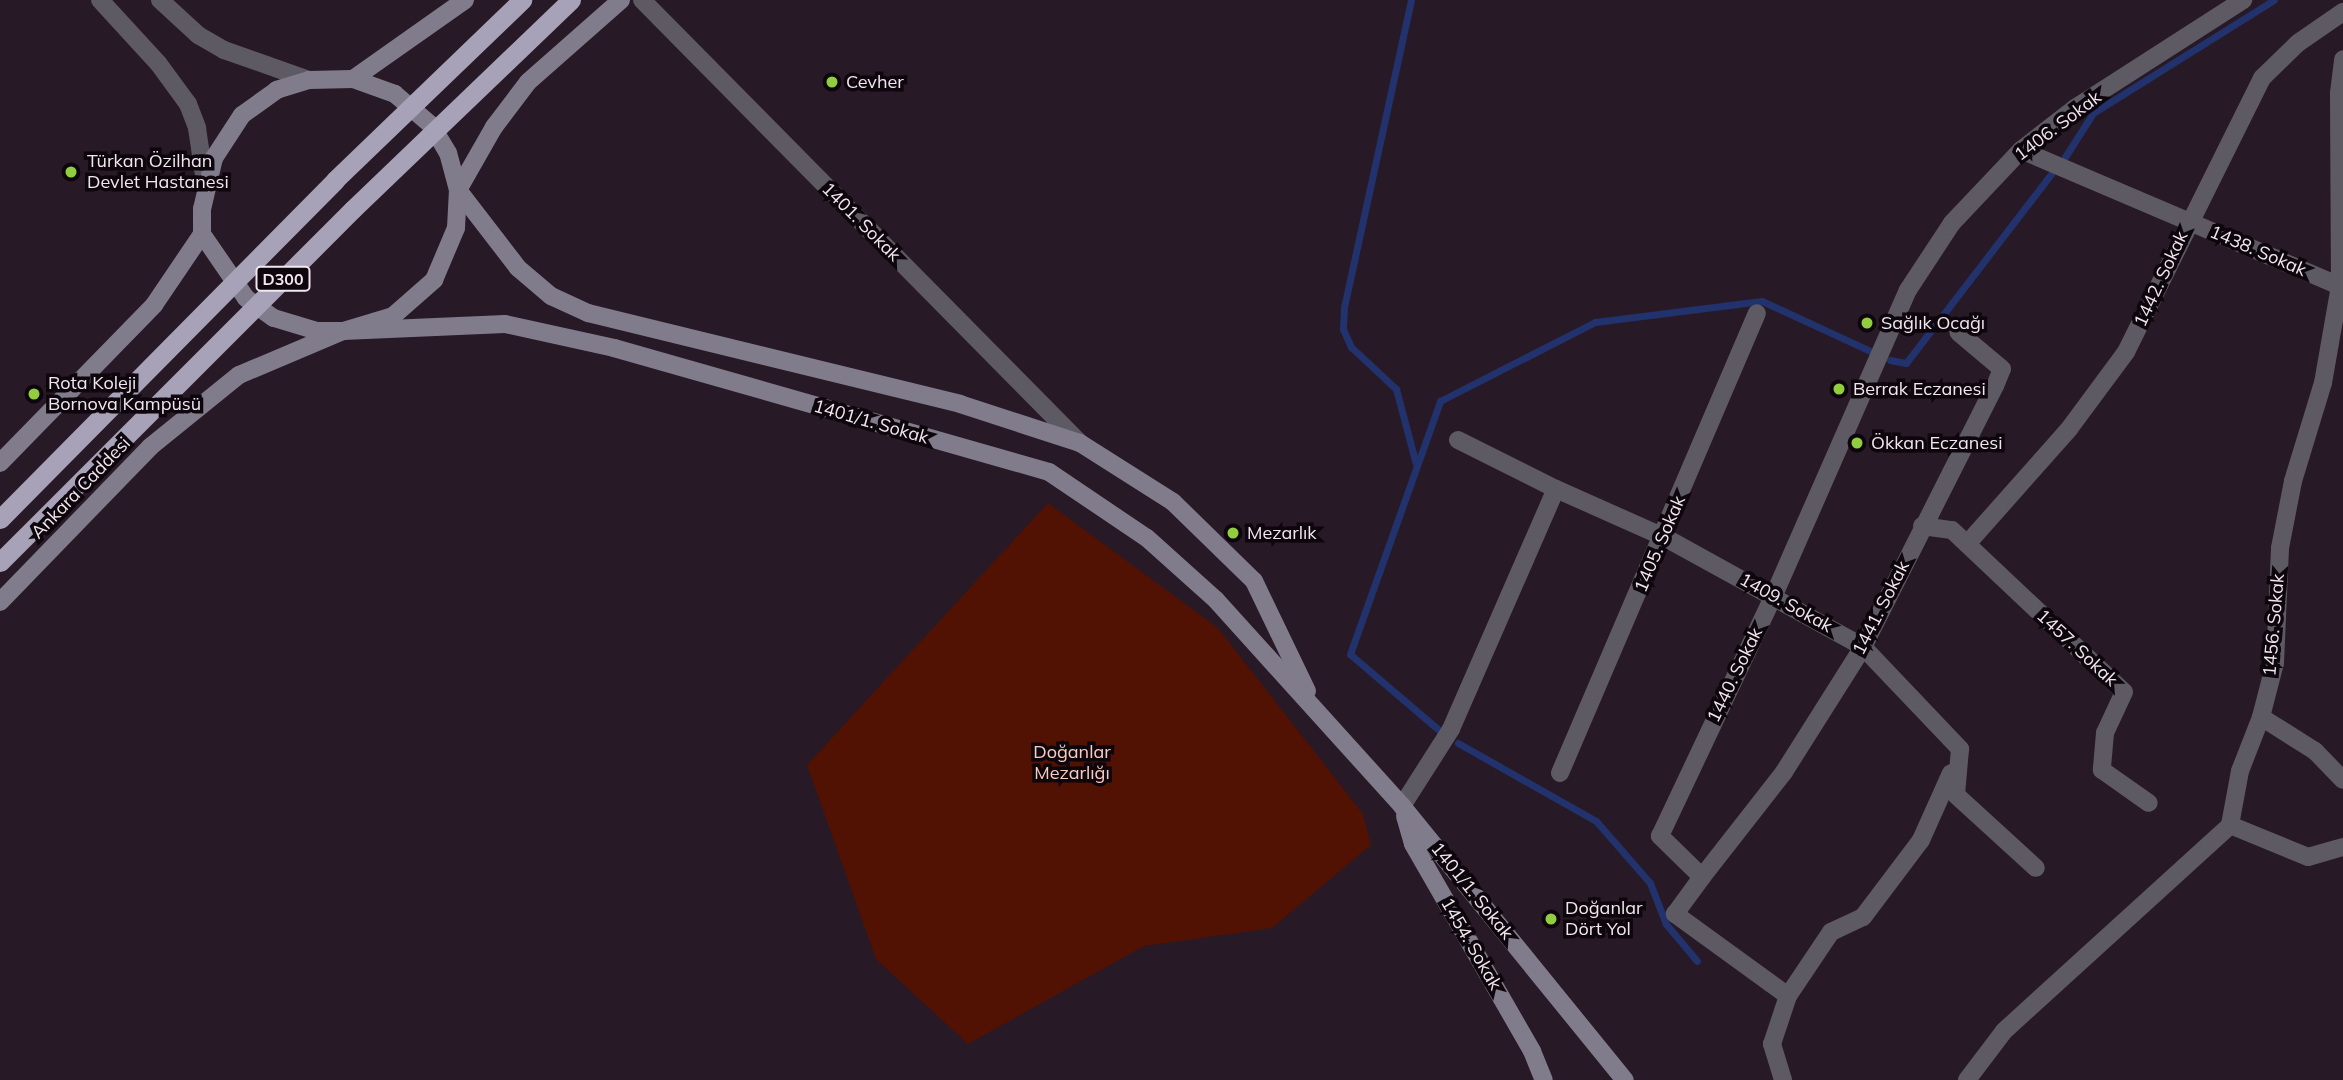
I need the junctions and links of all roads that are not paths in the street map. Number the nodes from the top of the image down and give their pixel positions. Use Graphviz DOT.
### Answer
graph roads {
  1 [pos="100,0"];
  2 [pos="160,0"];
  3 [pos="465,0"];
  4 [pos="522,0"];
  5 [pos="571,0"];
  6 [pos="621,0"];
  7 [pos="642,0"];
  8 [pos="2243,0"];
  9 [pos="2343,12"];
  10 [pos="2343,59"];
  11 [pos="309,79"];
  12 [pos="353,79"];
  13 [pos="2021,150"];
  14 [pos="206,188"];
  15 [pos="458,190"];
  16 [pos="2188,222"];
  17 [pos="202,234"];
  18 [pos="2340,286"];
  19 [pos="1908,290"];
  20 [pos="1757,313"];
  21 [pos="343,331"];
  22 [pos="1958,332"];
  23 [pos="1458,440"];
  24 [pos="1080,443"];
  25 [pos="0,463"];
  26 [pos="1556,489"];
  27 [pos="0,519"];
  28 [pos="1923,526"];
  29 [pos="1664,537"];
  30 [pos="1967,544"];
  31 [pos="0,562"];
  32 [pos="1774,595"];
  33 [pos="0,602"];
  34 [pos="1863,647"];
  35 [pos="1314,707"];
  36 [pos="2261,717"];
  37 [pos="1960,749"];
  38 [pos="1560,773"];
  39 [pos="2343,780"];
  40 [pos="2148,803"];
  41 [pos="1402,806"];
  42 [pos="2230,825"];
  43 [pos="2343,847"];
  44 [pos="2036,868"];
  45 [pos="1702,877"];
  46 [pos="1788,996"];
  47 [pos="1544,1080"];
  48 [pos="1625,1080"];
  49 [pos="1783,1080"];
  50 [pos="1967,1080"];
  1 -- 14 [label="street"];
  2 -- 11 [label="street"];
  3 -- 12 [label="main road"];
  4 -- 27 [label="highway, Ankara Caddesi / D300, bridge"];
  5 -- 31 [label="highway, Ankara Caddesi / D300, bridge"];
  6 -- 15 [label="main road, Ankara Caddesi"];
  7 -- 24 [label="street, 1401. Sokak"];
  8 -- 13 [label="street, 1406. Sokak"];
  9 -- 16 [label="street, 1442. Sokak"];
  10 -- 18 [label="street, 1456. Sokak"];
  11 -- 12 [label="main road, Ankara Caddesi"];
  11 -- 14 [label="main road, Ankara Caddesi"];
  12 -- 15 [label="main road, Ankara Caddesi"];
  13 -- 16 [label="street, 1438. Sokak"];
  13 -- 19 [label="street, 1406. Sokak"];
  14 -- 17 [label="main road, Ankara Caddesi"];
  15 -- 21 [label="main road, Ankara Caddesi"];
  15 -- 24 [label="main road, 1401/1. Sokak"];
  16 -- 18 [label="street, 1438. Sokak"];
  16 -- 30 [label="street, 1442. Sokak"];
  17 -- 21 [label="main road, Ankara Caddesi"];
  17 -- 25 [label="main road, Ankara Caddesi"];
  18 -- 36 [label="street, 1456. Sokak"];
  19 -- 32 [label="street, 1440. Sokak"];
  20 -- 29 [label="street, 1405. Sokak"];
  21 -- 33 [label="main road, Ankara Caddesi"];
  21 -- 35 [label="main road, 1401/1. Sokak"];
  22 -- 28 [label="street, 1441. Sokak"];
  23 -- 26 [label="street, 1409. Sokak"];
  24 -- 35 [label="main road, 1401/1. Sokak"];
  26 -- 29 [label="street, 1409. Sokak"];
  26 -- 41 [label="street"];
  28 -- 30 [label="street, 1457. Sokak"];
  28 -- 34 [label="street, 1441. Sokak"];
  29 -- 32 [label="street, 1409. Sokak"];
  29 -- 38 [label="street, 1405. Sokak"];
  30 -- 40 [label="street, 1457. Sokak"];
  32 -- 34 [label="street, 1409. Sokak"];
  32 -- 45 [label="street, 1440. Sokak"];
  34 -- 37 [label="street, 1409. Sokak"];
  34 -- 45 [label="street, 1441. Sokak"];
  35 -- 41 [label="main road, 1401/1. Sokak"];
  36 -- 39 [label="street"];
  36 -- 42 [label="street, 1456. Sokak"];
  37 -- 44 [label="street"];
  37 -- 46 [label="street"];
  41 -- 47 [label="main road, 1454. Sokak"];
  41 -- 48 [label="main road, 1401/1. Sokak"];
  42 -- 43 [label="street"];
  42 -- 50 [label="street"];
  45 -- 46 [label="street"];
  46 -- 49 [label="street"];
}
